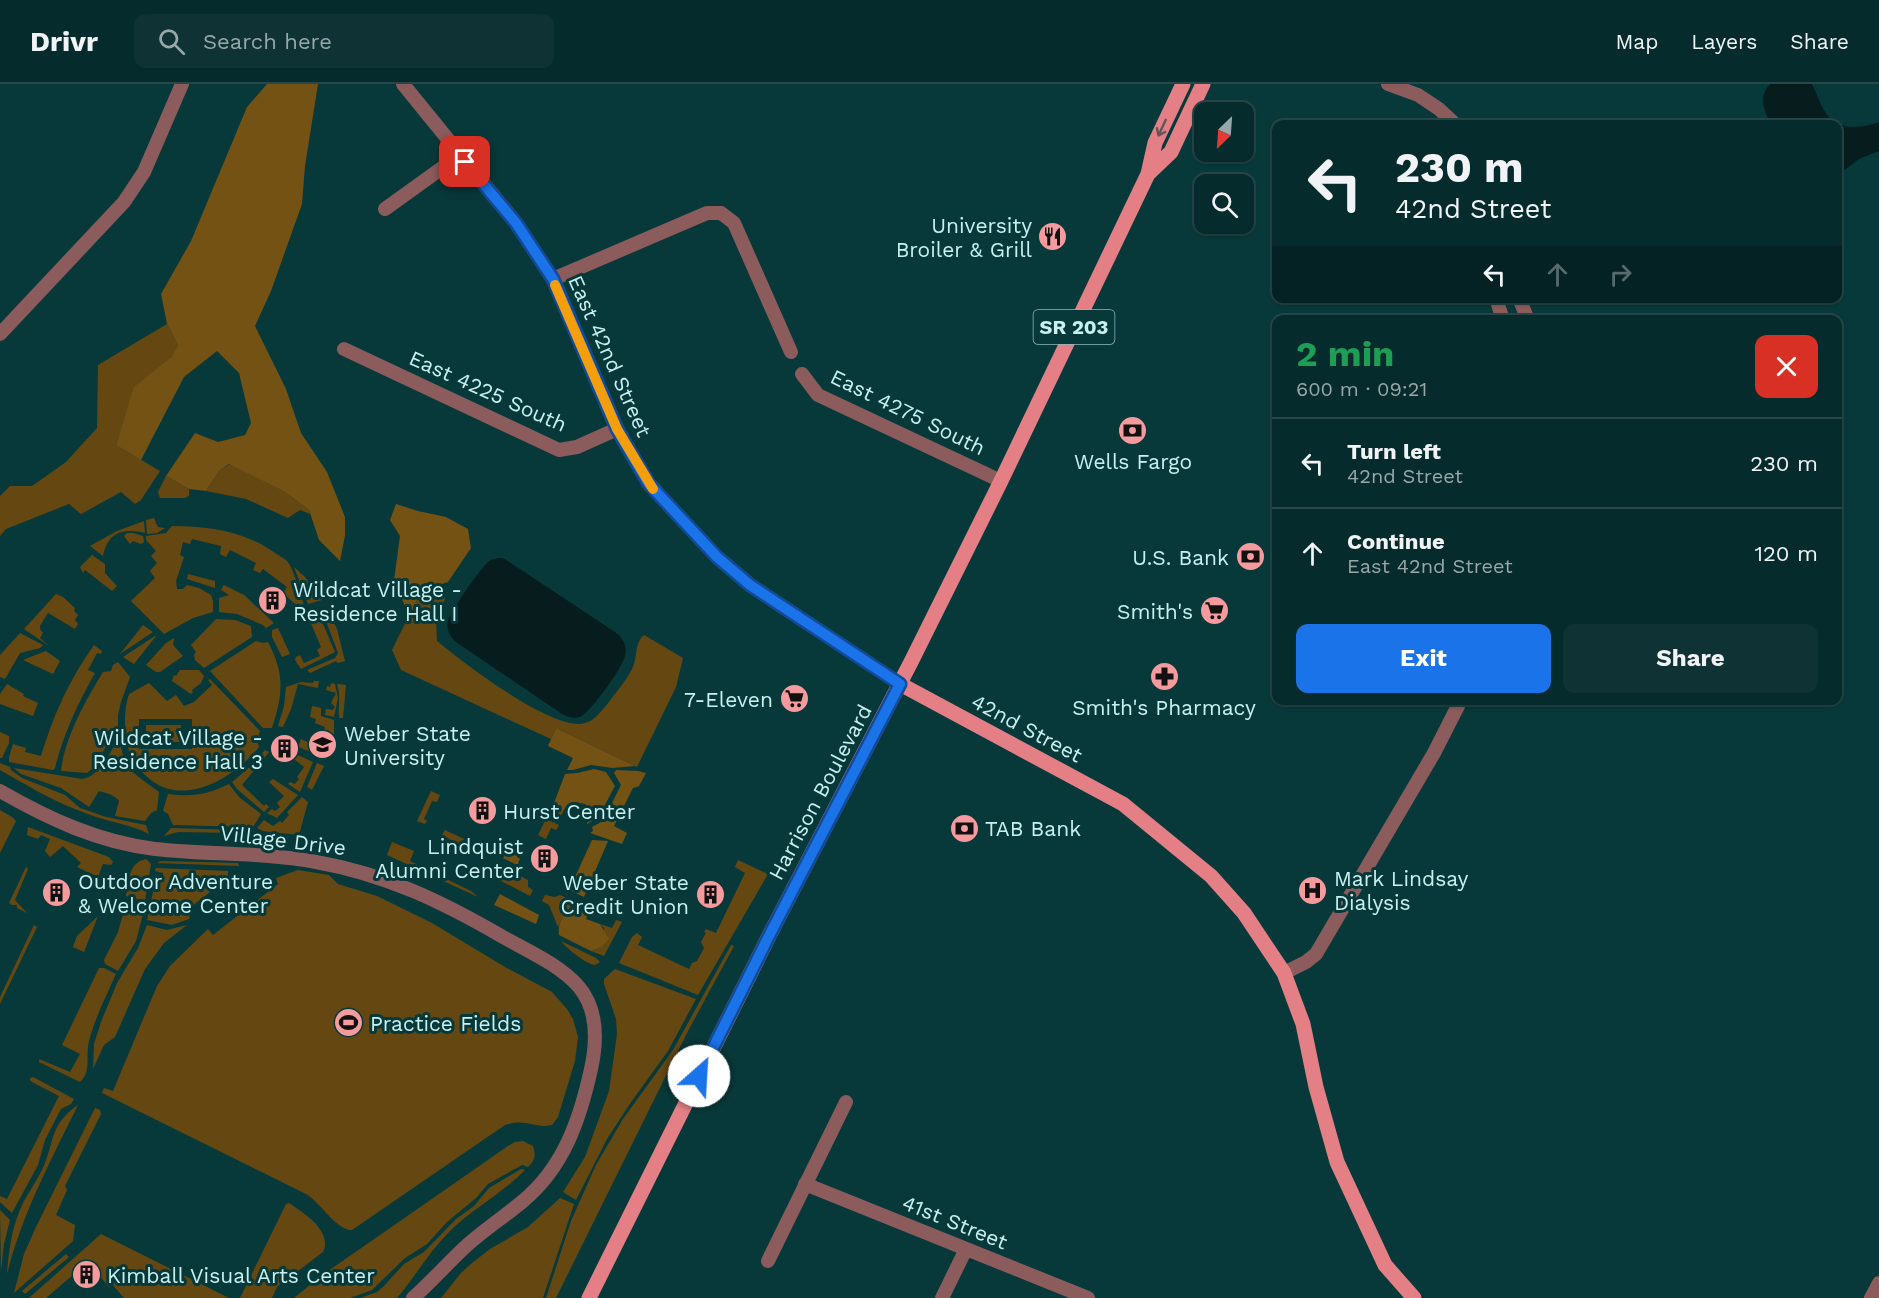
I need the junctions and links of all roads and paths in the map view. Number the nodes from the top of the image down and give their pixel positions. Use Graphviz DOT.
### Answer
graph roads {
  1 [pos="182,84"];
  2 [pos="404,84"];
  3 [pos="1183,84"];
  4 [pos="1203,84"];
  5 [pos="1388,84"];
  6 [pos="1450,120"];
  7 [pos="460,155"];
  8 [pos="1148,174"];
  9 [pos="385,210"];
  10 [pos="553,279"];
  11 [pos="0,334"];
  12 [pos="344,349"];
  13 [pos="791,352"];
  14 [pos="802,374"];
  15 [pos="617,429"];
  16 [pos="1001,481"];
  17 [pos="717,557"];
  18 [pos="900,684"];
  19 [pos="1458,705"];
  20 [pos="0,791"];
  21 [pos="1284,973"];
  22 [pos="846,1102"];
  23 [pos="805,1185"];
  24 [pos="966,1249"];
  25 [pos="768,1261"];
  26 [pos="445,1268"];
  27 [pos="1879,1282"];
  28 [pos="413,1298"];
  29 [pos="425,1298"];
  30 [pos="589,1298"];
  31 [pos="942,1298"];
  32 [pos="1088,1298"];
  33 [pos="1413,1298"];
  34 [pos="1871,1298"];
  1 -- 11 [label="street"];
  2 -- 7 [label="street, East 42nd Street"];
  3 -- 8 [label="main road, Harrison Boulevard / SR 203, one-way"];
  4 -- 8 [label="main road, Harrison Boulevard / SR 203"];
  5 -- 6 [label="street"];
  7 -- 9 [label="street"];
  7 -- 10 [label="street, East 42nd Street"];
  8 -- 16 [label="main road, Harrison Boulevard / SR 203"];
  10 -- 13 [label="street"];
  10 -- 15 [label="street, East 42nd Street"];
  12 -- 15 [label="street, East 4225 South"];
  14 -- 16 [label="street, East 4275 South"];
  15 -- 17 [label="street, East 42nd Street"];
  16 -- 18 [label="main road, Harrison Boulevard / SR 203"];
  17 -- 18 [label="street, 42nd Street"];
  18 -- 21 [label="main road, 42nd Street"];
  18 -- 30 [label="main road, Harrison Boulevard / SR 203"];
  19 -- 21 [label="street"];
  20 -- 26 [label="street, Village Drive"];
  21 -- 33 [label="main road, 42nd Street"];
  22 -- 23 [label="street"];
  23 -- 24 [label="street, 41st Street"];
  23 -- 25 [label="street"];
  24 -- 31 [label="street"];
  24 -- 32 [label="street, 41st Street"];
  26 -- 28 [label="street"];
  26 -- 29 [label="street"];
  27 -- 34 [label="street"];
}
